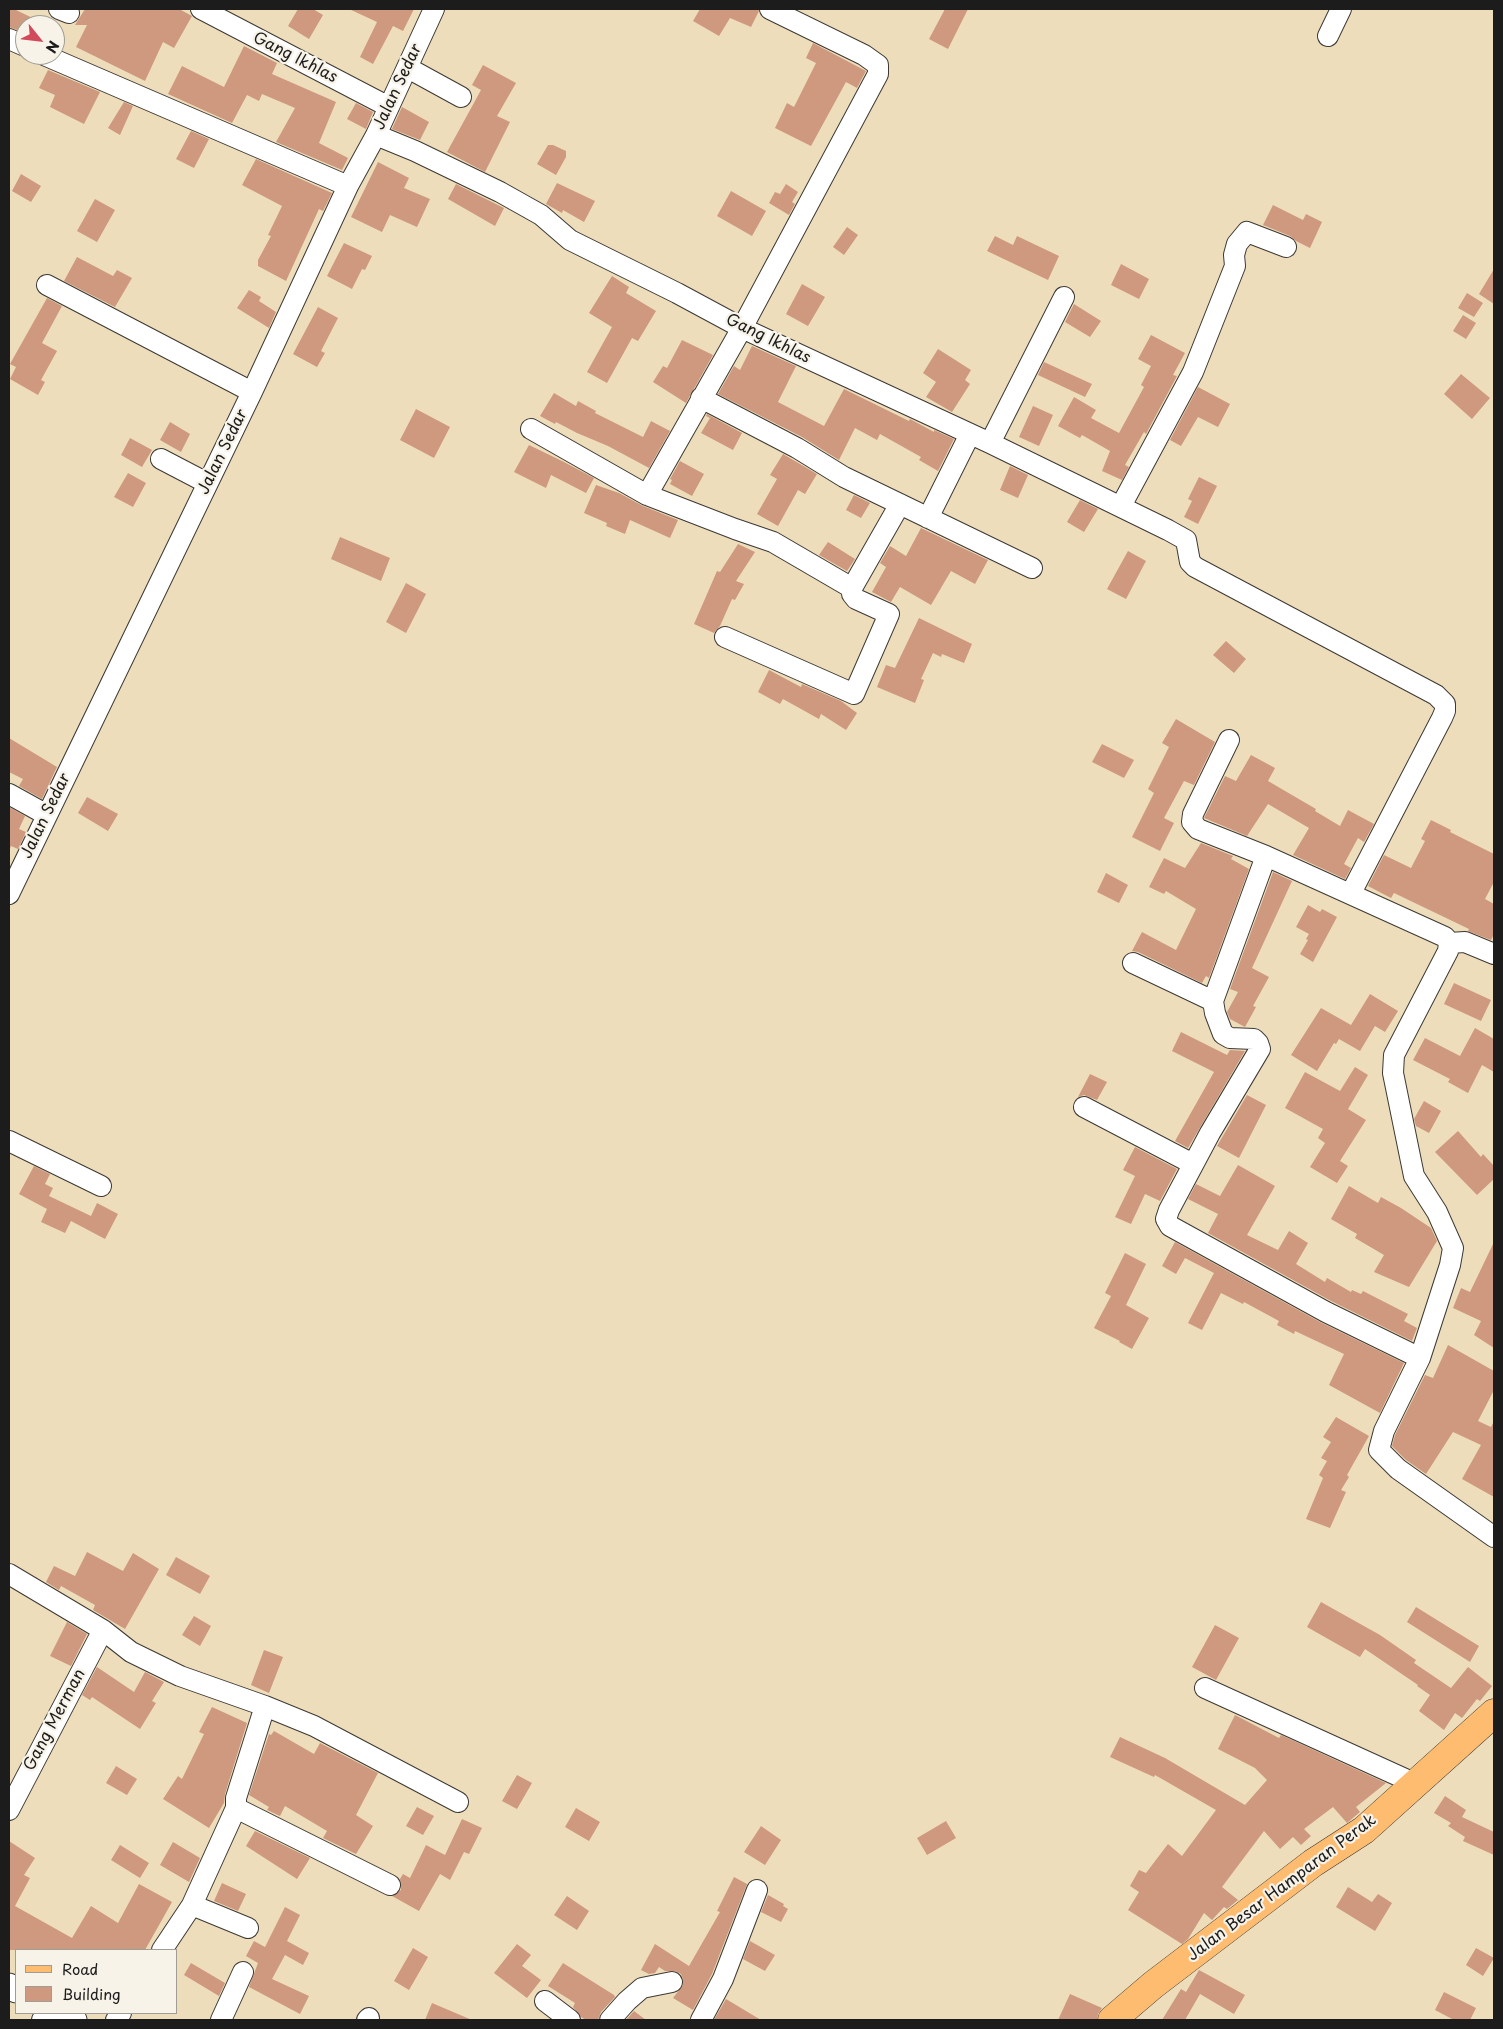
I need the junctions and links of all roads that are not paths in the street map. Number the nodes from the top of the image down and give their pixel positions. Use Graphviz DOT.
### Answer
graph roads {
  1 [pos="200,9"];
  2 [pos="434,9"];
  3 [pos="770,9"];
  4 [pos="1341,9"];
  5 [pos="1328,36"];
  6 [pos="65,64"];
  7 [pos="408,68"];
  8 [pos="461,97"];
  9 [pos="389,107"];
  10 [pos="376,135"];
  11 [pos="348,186"];
  12 [pos="1286,246"];
  13 [pos="47,285"];
  14 [pos="1064,297"];
  15 [pos="742,328"];
  16 [pos="252,392"];
  17 [pos="701,398"];
  18 [pos="531,429"];
  19 [pos="970,434"];
  20 [pos="990,443"];
  21 [pos="161,459"];
  22 [pos="207,483"];
  23 [pos="647,494"];
  24 [pos="900,504"];
  25 [pos="1121,506"];
  26 [pos="928,518"];
  27 [pos="1032,568"];
  28 [pos="852,588"];
  29 [pos="725,637"];
  30 [pos="1229,740"];
  31 [pos="9,794"];
  32 [pos="46,815"];
  33 [pos="1266,856"];
  34 [pos="1351,893"];
  35 [pos="9,894"];
  36 [pos="1449,943"];
  37 [pos="1494,954"];
  38 [pos="1133,963"];
  39 [pos="1213,1000"];
  40 [pos="1084,1108"];
  41 [pos="9,1141"];
  42 [pos="1194,1164"];
  43 [pos="101,1186"];
  44 [pos="1420,1358"];
  45 [pos="1494,1537"];
  46 [pos="9,1574"];
  47 [pos="103,1630"];
  48 [pos="1204,1688"];
  49 [pos="266,1706"];
  50 [pos="1494,1713"];
  51 [pos="1414,1783"];
  52 [pos="458,1802"];
  53 [pos="236,1808"];
  54 [pos="9,1810"];
  55 [pos="390,1885"];
  56 [pos="757,1890"];
  57 [pos="192,1905"];
  58 [pos="248,1928"];
  59 [pos="163,1949"];
  60 [pos="243,1972"];
  61 [pos="672,1982"];
  62 [pos="545,2001"];
  63 [pos="62,2014"];
  64 [pos="74,2020"];
  65 [pos="221,2020"];
  66 [pos="570,2020"];
  67 [pos="610,2020"];
  68 [pos="701,2020"];
  69 [pos="1112,2020"];
  1 -- 9 [label="street, Gang Ikhlas"];
  2 -- 7 [label="street, Jalan Sedar"];
  3 -- 15 [label="street"];
  4 -- 5 [label="street"];
  6 -- 11 [label="street"];
  7 -- 8 [label="street"];
  7 -- 9 [label="street, Jalan Sedar"];
  9 -- 10 [label="street, Jalan Sedar"];
  10 -- 11 [label="street, Jalan Sedar"];
  10 -- 15 [label="street, Gang Ikhlas"];
  11 -- 16 [label="street, Jalan Sedar"];
  12 -- 25 [label="street"];
  13 -- 16 [label="street"];
  14 -- 20 [label="street"];
  15 -- 17 [label="street"];
  15 -- 19 [label="street, Gang Ikhlas"];
  16 -- 22 [label="street, Jalan Sedar"];
  17 -- 23 [label="street"];
  17 -- 24 [label="street"];
  18 -- 23 [label="street"];
  19 -- 20 [label="street, Gang Ikhlas"];
  19 -- 26 [label="street"];
  20 -- 25 [label="street, Gang Ikhlas"];
  21 -- 22 [label="street"];
  22 -- 32 [label="street, Jalan Sedar"];
  23 -- 28 [label="street"];
  24 -- 26 [label="street"];
  24 -- 28 [label="street"];
  25 -- 34 [label="street, Gang Ikhlas"];
  26 -- 27 [label="street"];
  28 -- 29 [label="street"];
  30 -- 33 [label="street"];
  31 -- 32 [label="street"];
  32 -- 35 [label="street, Jalan Sedar"];
  33 -- 34 [label="street"];
  33 -- 39 [label="street"];
  34 -- 36 [label="street"];
  36 -- 37 [label="street"];
  36 -- 44 [label="street"];
  38 -- 39 [label="street"];
  39 -- 42 [label="street"];
  40 -- 42 [label="street"];
  41 -- 43 [label="street"];
  42 -- 44 [label="street"];
  44 -- 45 [label="street"];
  46 -- 47 [label="street"];
  47 -- 49 [label="street"];
  47 -- 54 [label="street, Gang Merman"];
  48 -- 51 [label="street"];
  49 -- 52 [label="street"];
  49 -- 53 [label="street"];
  50 -- 51 [label="main road, Jalan Besar Hamparan Perak"];
  51 -- 69 [label="main road, Jalan Besar Hamparan Perak"];
  53 -- 55 [label="street"];
  53 -- 57 [label="street"];
  56 -- 68 [label="street"];
  57 -- 58 [label="street"];
  57 -- 59 [label="street"];
  60 -- 65 [label="street"];
  61 -- 67 [label="street"];
  62 -- 66 [label="street"];
  63 -- 64 [label="street"];
}
